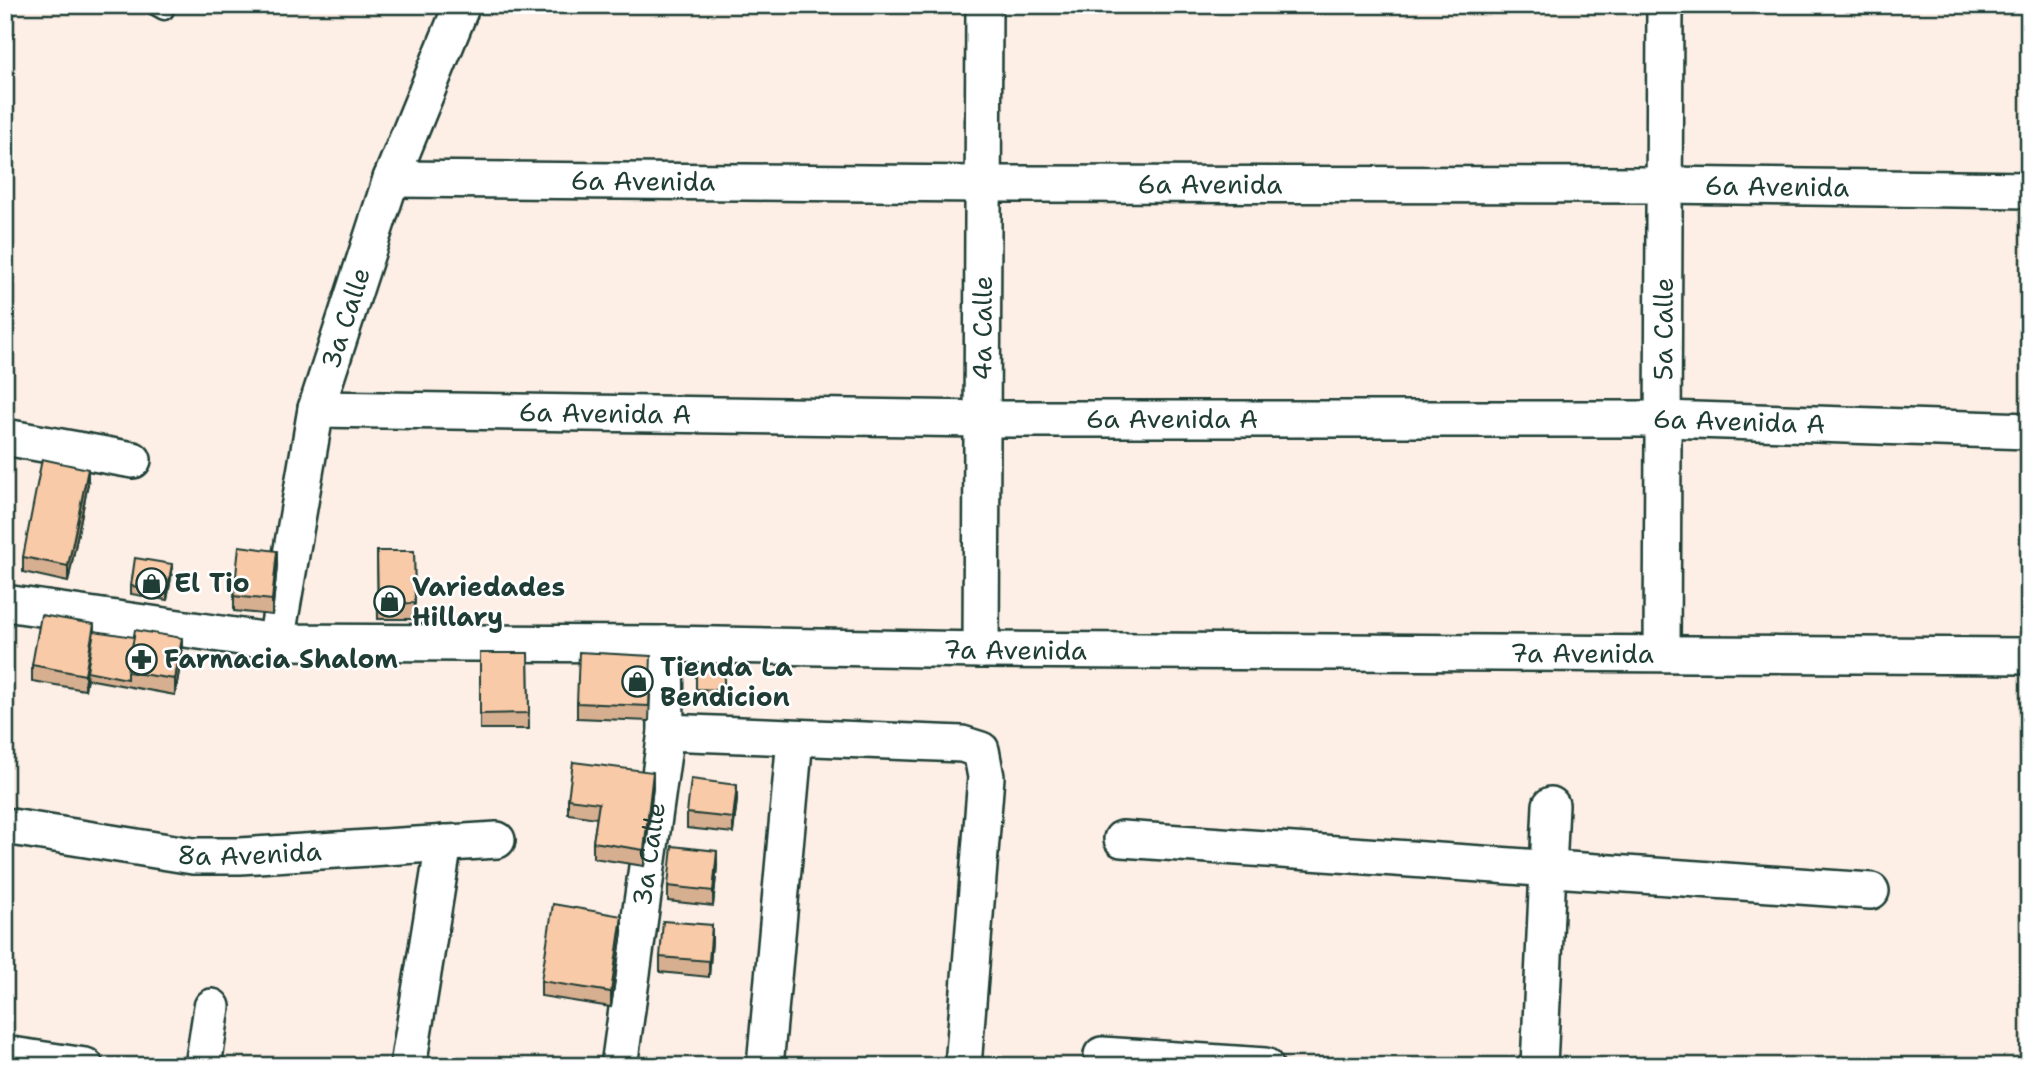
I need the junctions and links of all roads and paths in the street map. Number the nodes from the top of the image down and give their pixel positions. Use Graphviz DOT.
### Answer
graph roads {
  1 [pos="462,5"];
  2 [pos="984,5"];
  3 [pos="1665,5"];
  4 [pos="391,179"];
  5 [pos="983,184"];
  6 [pos="1664,185"];
  7 [pos="2029,190"];
  8 [pos="316,409"];
  9 [pos="982,419"];
  10 [pos="1663,419"];
  11 [pos="2029,431"];
  12 [pos="5,437"];
  13 [pos="133,460"];
  14 [pos="5,603"];
  15 [pos="276,642"];
  16 [pos="665,644"];
  17 [pos="981,650"];
  18 [pos="1662,653"];
  19 [pos="2029,656"];
  20 [pos="666,732"];
  21 [pos="795,738"];
  22 [pos="1552,805"];
  23 [pos="5,826"];
  24 [pos="1122,839"];
  25 [pos="497,840"];
  26 [pos="443,843"];
  27 [pos="1548,869"];
  28 [pos="1871,891"];
  29 [pos="212,1007"];
  30 [pos="5,1054"];
  31 [pos="1102,1055"];
  32 [pos="85,1066"];
  33 [pos="203,1066"];
  34 [pos="408,1066"];
  35 [pos="619,1066"];
  36 [pos="765,1066"];
  37 [pos="963,1066"];
  38 [pos="1265,1066"];
  39 [pos="1539,1066"];
  1 -- 4 [label="street, 3a Calle"];
  2 -- 5 [label="street, 4a Calle"];
  3 -- 6 [label="street, 5a Calle"];
  4 -- 5 [label="street, 6a Avenida"];
  4 -- 8 [label="street, 3a Calle"];
  5 -- 6 [label="street, 6a Avenida"];
  5 -- 9 [label="street, 4a Calle"];
  6 -- 7 [label="street, 6a Avenida"];
  6 -- 10 [label="street, 5a Calle"];
  8 -- 9 [label="street, 6a Avenida A"];
  8 -- 15 [label="street, 3a Calle"];
  9 -- 10 [label="street, 6a Avenida A"];
  9 -- 17 [label="street, 4a Calle"];
  10 -- 11 [label="street, 6a Avenida A"];
  10 -- 18 [label="street, 5a Calle"];
  12 -- 13 [label="street"];
  14 -- 15 [label="street, 7a Avenida"];
  15 -- 16 [label="street, 7a Avenida"];
  16 -- 17 [label="street, 7a Avenida"];
  16 -- 20 [label="street, 3a Calle"];
  17 -- 18 [label="street, 7a Avenida"];
  18 -- 19 [label="street, 7a Avenida"];
  20 -- 21 [label="street"];
  20 -- 35 [label="street, 3a Calle"];
  21 -- 36 [label="street"];
  21 -- 37 [label="street"];
  22 -- 27 [label="street"];
  23 -- 26 [label="street, 8a Avenida"];
  24 -- 27 [label="street"];
  25 -- 26 [label="street, 8a Avenida"];
  26 -- 34 [label="street"];
  27 -- 28 [label="street"];
  27 -- 39 [label="street"];
  29 -- 33 [label="street"];
  30 -- 32 [label="street"];
  31 -- 38 [label="street"];
}
